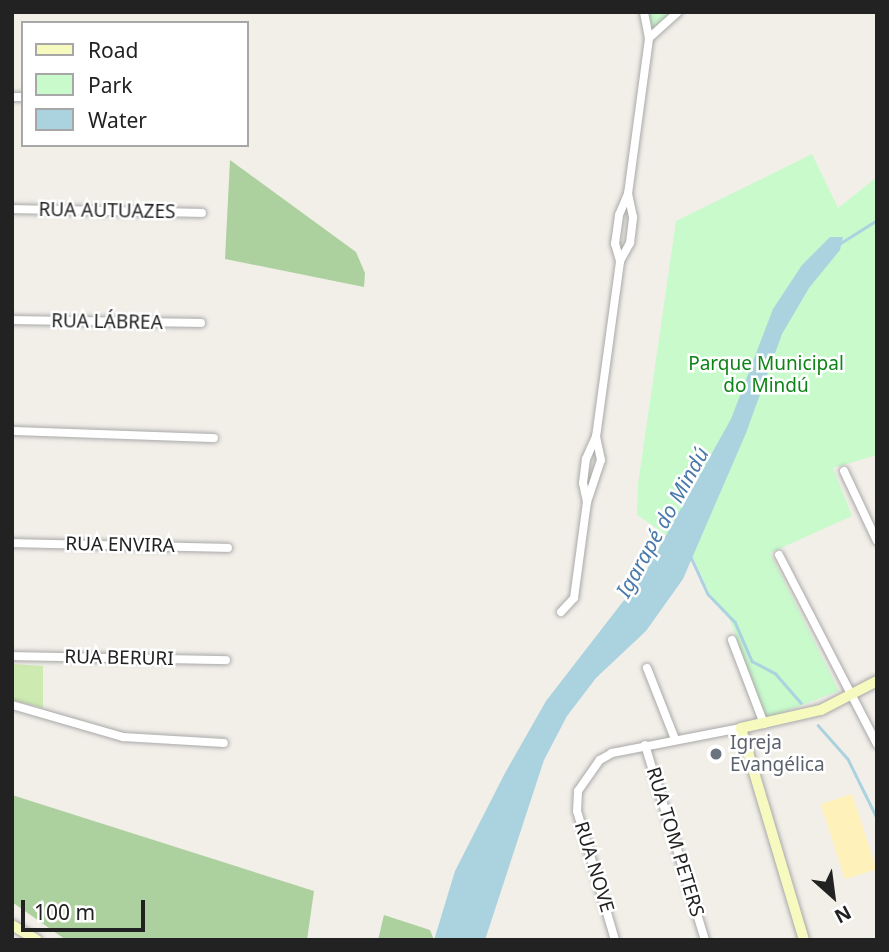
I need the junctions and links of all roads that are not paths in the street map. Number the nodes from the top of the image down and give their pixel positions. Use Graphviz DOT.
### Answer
graph roads {
  1 [pos="644,12"];
  2 [pos="678,12"];
  3 [pos="649,38"];
  4 [pos="628,194"];
  5 [pos="12,209"];
  6 [pos="202,213"];
  7 [pos="620,261"];
  8 [pos="12,320"];
  9 [pos="201,323"];
  10 [pos="12,431"];
  11 [pos="596,437"];
  12 [pos="214,438"];
  13 [pos="844,471"];
  14 [pos="587,502"];
  15 [pos="877,541"];
  16 [pos="12,543"];
  17 [pos="228,548"];
  18 [pos="779,555"];
  19 [pos="561,612"];
  20 [pos="732,640"];
  21 [pos="12,656"];
  22 [pos="226,660"];
  23 [pos="647,668"];
  24 [pos="877,681"];
  25 [pos="849,696"];
  26 [pos="12,705"];
  27 [pos="764,724"];
  28 [pos="741,728"];
  29 [pos="675,739"];
  30 [pos="224,743"];
  31 [pos="877,744"];
  32 [pos="645,745"];
  33 [pos="12,925"];
  34 [pos="37,940"];
  35 [pos="615,940"];
  36 [pos="705,940"];
  37 [pos="804,940"];
  1 -- 3 [label="street"];
  2 -- 3 [label="street"];
  3 -- 4 [label="street"];
  4 -- 7 [label="street"];
  4 -- 7 [label="street"];
  5 -- 6 [label="street, RUA AUTUAZES"];
  7 -- 11 [label="street"];
  8 -- 9 [label="street, RUA LÁBREA"];
  10 -- 12 [label="street"];
  11 -- 14 [label="street"];
  11 -- 14 [label="street"];
  13 -- 15 [label="street"];
  14 -- 19 [label="street"];
  16 -- 17 [label="street, RUA ENVIRA"];
  18 -- 25 [label="street"];
  20 -- 27 [label="street"];
  21 -- 22 [label="street, RUA BERURI"];
  23 -- 29 [label="street"];
  24 -- 25 [label="street"];
  25 -- 27 [label="street"];
  25 -- 31 [label="street"];
  26 -- 30 [label="street"];
  27 -- 28 [label="street"];
  28 -- 29 [label="street"];
  28 -- 37 [label="street"];
  29 -- 32 [label="street"];
  32 -- 35 [label="street, RUA NOVE"];
  32 -- 36 [label="street, RUA TOM PETERS"];
  33 -- 34 [label="street"];
}
